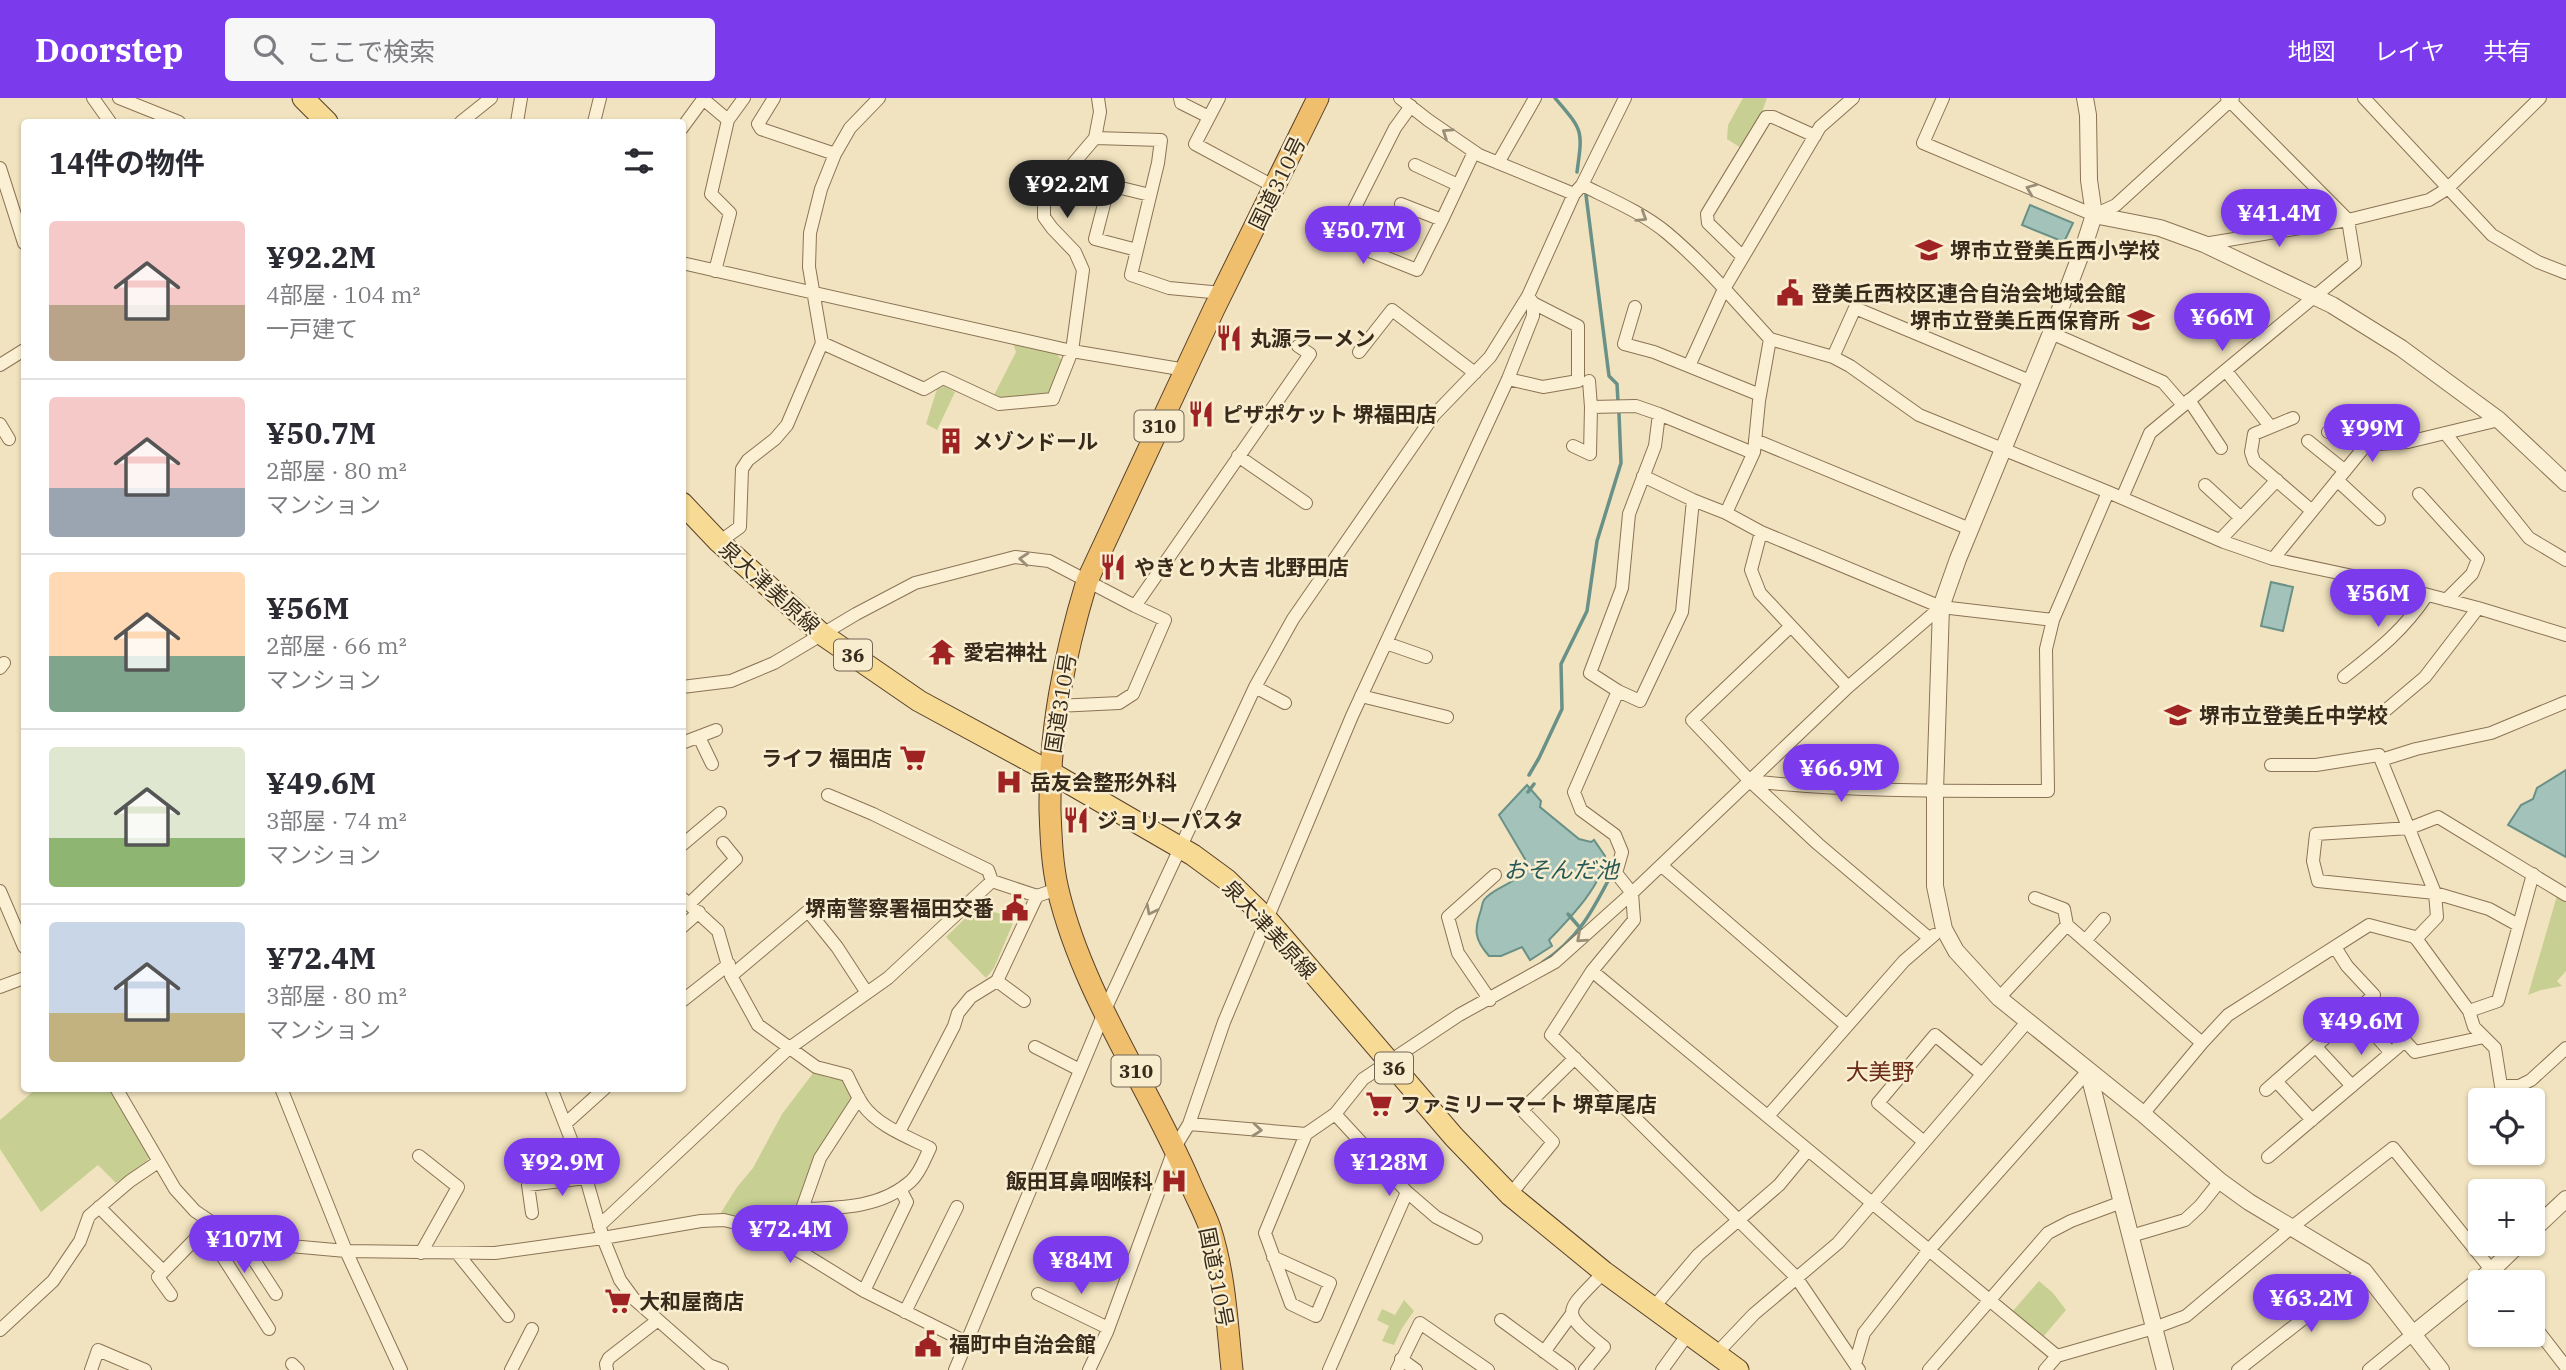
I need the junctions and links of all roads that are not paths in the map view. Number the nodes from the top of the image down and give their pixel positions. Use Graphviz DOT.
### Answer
graph roads {
  1 [pos="93,98"];
  2 [pos="119,98"];
  3 [pos="303,98"];
  4 [pos="491,98"];
  5 [pos="521,98"];
  6 [pos="600,98"];
  7 [pos="744,98"];
  8 [pos="774,98"];
  9 [pos="878,98"];
  10 [pos="1098,98"];
  11 [pos="1180,98"];
  12 [pos="1219,98"];
  13 [pos="1318,98"];
  14 [pos="1625,98"];
  15 [pos="1853,98"];
  16 [pos="1943,98"];
  17 [pos="2085,98"];
  18 [pos="2364,98"];
  19 [pos="2540,98"];
  20 [pos="704,99"];
  21 [pos="1532,99"];
  22 [pos="2230,99"];
  23 [pos="1405,102"];
  24 [pos="1209,117"];
  25 [pos="108,119"];
  26 [pos="172,119"];
  27 [pos="324,119"];
  28 [pos="465,119"];
  29 [pos="518,119"];
  30 [pos="595,119"];
  31 [pos="728,120"];
  32 [pos="686,123"];
  33 [pos="1815,136"];
  34 [pos="1095,138"];
  35 [pos="1474,152"];
  36 [pos="835,153"];
  37 [pos="1498,163"];
  38 [pos="1415,165"];
  39 [pos="0,168"];
  40 [pos="1458,185"];
  41 [pos="1275,187"];
  42 [pos="1578,189"];
  43 [pos="2447,189"];
  44 [pos="1150,195"];
  45 [pos="5,196"];
  46 [pos="1401,204"];
  47 [pos="2094,215"];
  48 [pos="1442,220"];
  49 [pos="2348,220"];
  50 [pos="21,236"];
  51 [pos="2204,244"];
  52 [pos="1137,250"];
  53 [pos="1743,257"];
  54 [pos="686,264"];
  55 [pos="715,271"];
  56 [pos="2566,273"];
  57 [pos="1724,289"];
  58 [pos="813,293"];
  59 [pos="1222,293"];
  60 [pos="2314,296"];
  61 [pos="1531,300"];
  62 [pos="1635,307"];
  63 [pos="2051,333"];
  64 [pos="1770,339"];
  65 [pos="822,343"];
  66 [pos="1298,346"];
  67 [pos="1072,351"];
  68 [pos="1359,352"];
  69 [pos="21,353"];
  70 [pos="1833,357"];
  71 [pos="0,365"];
  72 [pos="1689,366"];
  73 [pos="1186,370"];
  74 [pos="2226,371"];
  75 [pos="1475,373"];
  76 [pos="1508,379"];
  77 [pos="1589,380"];
  78 [pos="2030,380"];
  79 [pos="1760,395"];
  80 [pos="2186,403"];
  81 [pos="1591,407"];
  82 [pos="1659,414"];
  83 [pos="2293,418"];
  84 [pos="2499,420"];
  85 [pos="0,424"];
  86 [pos="2270,426"];
  87 [pos="2328,432"];
  88 [pos="2445,433"];
  89 [pos="9,439"];
  90 [pos="1755,440"];
  91 [pos="2308,440"];
  92 [pos="2366,445"];
  93 [pos="1573,446"];
  94 [pos="2221,448"];
  95 [pos="2003,450"];
  96 [pos="1753,453"];
  97 [pos="1238,456"];
  98 [pos="2341,475"];
  99 [pos="1643,476"];
  100 [pos="2277,480"];
  101 [pos="2566,483"];
  102 [pos="2205,485"];
  103 [pos="2108,492"];
  104 [pos="2419,494"];
  105 [pos="2122,498"];
  106 [pos="1693,500"];
  107 [pos="1306,503"];
  108 [pos="686,507"];
  109 [pos="2312,511"];
  110 [pos="1726,513"];
  111 [pos="2241,518"];
  112 [pos="2379,519"];
  113 [pos="1970,529"];
  114 [pos="1761,532"];
  115 [pos="2220,540"];
  116 [pos="719,542"];
  117 [pos="2273,559"];
  118 [pos="2566,560"];
  119 [pos="1087,581"];
  120 [pos="2427,595"];
  121 [pos="2446,600"];
  122 [pos="1135,606"];
  123 [pos="1941,607"];
  124 [pos="2478,608"];
  125 [pos="2053,620"];
  126 [pos="1791,626"];
  127 [pos="823,635"];
  128 [pos="2566,635"];
  129 [pos="1386,643"];
  130 [pos="1426,657"];
  131 [pos="2344,677"];
  132 [pos="686,687"];
  133 [pos="1255,687"];
  134 [pos="1847,687"];
  135 [pos="1618,691"];
  136 [pos="1361,696"];
  137 [pos="2566,702"];
  138 [pos="1285,703"];
  139 [pos="1057,706"];
  140 [pos="2386,710"];
  141 [pos="1447,717"];
  142 [pos="716,730"];
  143 [pos="699,737"];
  144 [pos="686,742"];
  145 [pos="2381,760"];
  146 [pos="712,764"];
  147 [pos="2271,765"];
  148 [pos="1050,772"];
  149 [pos="1750,781"];
  150 [pos="1935,791"];
  151 [pos="828,795"];
  152 [pos="720,813"];
  153 [pos="2410,828"];
  154 [pos="686,842"];
  155 [pos="723,843"];
  156 [pos="1181,849"];
  157 [pos="1662,866"];
  158 [pos="2533,874"];
  159 [pos="1495,875"];
  160 [pos="992,881"];
  161 [pos="1057,889"];
  162 [pos="0,891"];
  163 [pos="2435,892"];
  164 [pos="1632,893"];
  165 [pos="1037,895"];
  166 [pos="2566,895"];
  167 [pos="2035,898"];
  168 [pos="690,905"];
  169 [pos="1266,918"];
  170 [pos="2104,919"];
  171 [pos="2067,925"];
  172 [pos="2518,925"];
  173 [pos="1937,934"];
  174 [pos="2416,939"];
  175 [pos="21,940"];
  176 [pos="2085,941"];
  177 [pos="2335,947"];
  178 [pos="730,970"];
  179 [pos="1592,971"];
  180 [pos="21,979"];
  181 [pos="997,981"];
  182 [pos="0,987"];
  183 [pos="867,993"];
  184 [pos="686,998"];
  185 [pos="1999,998"];
  186 [pos="1490,1000"];
  187 [pos="1024,1001"];
  188 [pos="1107,1006"];
  189 [pos="2469,1011"];
  190 [pos="2355,1012"];
  191 [pos="2027,1022"];
  192 [pos="1847,1026"];
  193 [pos="2484,1037"];
  194 [pos="2202,1043"];
  195 [pos="2316,1046"];
  196 [pos="1035,1047"];
  197 [pos="788,1049"];
  198 [pos="2391,1053"];
  199 [pos="2564,1053"];
  200 [pos="1575,1058"];
  201 [pos="1388,1061"];
  202 [pos="1080,1070"];
  203 [pos="2088,1071"];
  204 [pos="1982,1074"];
  205 [pos="2276,1081"];
  206 [pos="2352,1086"];
  207 [pos="2266,1090"];
  208 [pos="118,1092"];
  209 [pos="283,1092"];
  210 [pos="553,1092"];
  211 [pos="601,1092"];
  212 [pos="859,1098"];
  213 [pos="1335,1114"];
  214 [pos="2143,1114"];
  215 [pos="1768,1116"];
  216 [pos="2312,1120"];
  217 [pos="565,1124"];
  218 [pos="1189,1124"];
  219 [pos="899,1132"];
  220 [pos="1306,1134"];
  221 [pos="1924,1142"];
  222 [pos="1175,1147"];
  223 [pos="1808,1150"];
  224 [pos="419,1156"];
  225 [pos="2268,1157"];
  226 [pos="158,1162"];
  227 [pos="586,1178"];
  228 [pos="2220,1181"];
  229 [pos="900,1189"];
  230 [pos="1407,1192"];
  231 [pos="1510,1195"];
  232 [pos="2122,1202"];
  233 [pos="1873,1203"];
  234 [pos="2564,1204"];
  235 [pos="99,1207"];
  236 [pos="957,1207"];
  237 [pos="532,1213"];
  238 [pos="1738,1219"];
  239 [pos="2545,1220"];
  240 [pos="207,1224"];
  241 [pos="2292,1227"];
  242 [pos="601,1232"];
  243 [pos="2131,1236"];
  244 [pos="239,1237"];
  245 [pos="1476,1238"];
  246 [pos="1929,1250"];
  247 [pos="346,1251"];
  248 [pos="421,1253"];
  249 [pos="457,1254"];
  250 [pos="1273,1257"];
  251 [pos="2492,1270"];
  252 [pos="163,1271"];
  253 [pos="2364,1271"];
  254 [pos="1604,1272"];
  255 [pos="1796,1277"];
  256 [pos="864,1291"];
  257 [pos="276,1294"];
  258 [pos="1038,1294"];
  259 [pos="171,1295"];
  260 [pos="2468,1296"];
  261 [pos="1990,1299"];
  262 [pos="1653,1308"];
  263 [pos="905,1312"];
  264 [pos="1571,1315"];
  265 [pos="508,1316"];
  266 [pos="658,1320"];
  267 [pos="1501,1320"];
  268 [pos="1108,1328"];
  269 [pos="2154,1328"];
  270 [pos="269,1329"];
  271 [pos="532,1329"];
  272 [pos="0,1330"];
  273 [pos="1688,1334"];
  274 [pos="2413,1334"];
  275 [pos="2545,1340"];
  276 [pos="966,1342"];
  277 [pos="1544,1352"];
  278 [pos="1716,1354"];
  279 [pos="2057,1356"];
  280 [pos="1399,1365"];
  281 [pos="1857,1367"];
  282 [pos="2566,1367"];
  283 [pos="708,1368"];
  284 [pos="91,1370"];
  285 [pos="145,1370"];
  286 [pos="401,1370"];
  287 [pos="511,1370"];
  288 [pos="607,1370"];
  289 [pos="722,1370"];
  290 [pos="955,1370"];
  291 [pos="1088,1370"];
  292 [pos="1232,1370"];
  293 [pos="1329,1370"];
  294 [pos="1416,1370"];
  295 [pos="1488,1370"];
  296 [pos="1569,1370"];
  297 [pos="1585,1370"];
  298 [pos="1662,1370"];
  299 [pos="1738,1370"];
  300 [pos="1929,1370"];
  301 [pos="2046,1370"];
  302 [pos="2165,1370"];
  303 [pos="2238,1370"];
  304 [pos="2369,1370"];
  305 [pos="2441,1370"];
  1 -- 25 [label="street"];
  2 -- 26 [label="street"];
  3 -- 27 [label="main road"];
  4 -- 28 [label="street"];
  5 -- 29 [label="street"];
  6 -- 30 [label="street"];
  7 -- 31 [label="street"];
  8 -- 36 [label="street"];
  9 -- 36 [label="street"];
  10 -- 34 [label="street"];
  11 -- 24 [label="street"];
  12 -- 24 [label="street"];
  13 -- 41 [label="highway, 国道310号 / 310"];
  14 -- 42 [label="street"];
  15 -- 33 [label="street"];
  47 -- 16 [label="street, one-way"];
  17 -- 47 [label="street"];
  18 -- 43 [label="street"];
  19 -- 43 [label="street"];
  20 -- 31 [label="street"];
  20 -- 32 [label="street"];
  21 -- 37 [label="street"];
  22 -- 47 [label="street"];
  22 -- 49 [label="street"];
  35 -- 23 [label="street, one-way"];
  23 -- 48 [label="street"];
  24 -- 41 [label="street"];
  31 -- 55 [label="street"];
  33 -- 53 [label="street"];
  33 -- 53 [label="street"];
  34 -- 44 [label="street"];
  34 -- 67 [label="street"];
  35 -- 37 [label="street"];
  35 -- 40 [label="street"];
  36 -- 58 [label="street"];
  37 -- 42 [label="street"];
  38 -- 40 [label="street"];
  39 -- 45 [label="street"];
  40 -- 48 [label="street"];
  41 -- 59 [label="highway, 国道310号 / 310"];
  42 -- 57 [label="street, one-way"];
  42 -- 61 [label="street"];
  43 -- 49 [label="street"];
  43 -- 56 [label="street"];
  44 -- 52 [label="street"];
  44 -- 52 [label="street"];
  45 -- 50 [label="street"];
  46 -- 48 [label="street"];
  47 -- 51 [label="street"];
  47 -- 63 [label="street"];
  49 -- 51 [label="street"];
  49 -- 60 [label="street"];
  51 -- 60 [label="street"];
  52 -- 59 [label="street"];
  53 -- 57 [label="street"];
  54 -- 55 [label="street"];
  55 -- 58 [label="street"];
  57 -- 64 [label="street"];
  57 -- 72 [label="street"];
  58 -- 65 [label="street"];
  58 -- 67 [label="street"];
  59 -- 73 [label="highway, 国道310号 / 310"];
  60 -- 74 [label="street"];
  60 -- 84 [label="street"];
  61 -- 75 [label="street"];
  61 -- 76 [label="street"];
  61 -- 76 [label="street"];
  62 -- 72 [label="street"];
  63 -- 78 [label="street"];
  63 -- 80 [label="street"];
  64 -- 70 [label="street"];
  64 -- 79 [label="street"];
  65 -- 67 [label="street"];
  65 -- 116 [label="street"];
  66 -- 97 [label="street"];
  67 -- 73 [label="street"];
  68 -- 75 [label="street"];
  69 -- 71 [label="street"];
  70 -- 78 [label="street"];
  70 -- 95 [label="street"];
  72 -- 79 [label="street"];
  73 -- 119 [label="highway, 国道310号 / 310"];
  74 -- 80 [label="street"];
  74 -- 86 [label="street"];
  75 -- 133 [label="street"];
  76 -- 129 [label="street"];
  77 -- 81 [label="street"];
  78 -- 95 [label="street"];
  79 -- 90 [label="street"];
  80 -- 94 [label="street"];
  80 -- 105 [label="street"];
  81 -- 82 [label="street"];
  81 -- 93 [label="street"];
  82 -- 96 [label="street"];
  82 -- 99 [label="street"];
  83 -- 86 [label="street"];
  84 -- 88 [label="street"];
  84 -- 101 [label="street"];
  85 -- 89 [label="street"];
  86 -- 100 [label="street"];
  87 -- 92 [label="street"];
  88 -- 92 [label="street"];
  88 -- 118 [label="street"];
  90 -- 96 [label="street"];
  90 -- 113 [label="street"];
  91 -- 98 [label="street"];
  92 -- 98 [label="street"];
  95 -- 103 [label="street"];
  95 -- 113 [label="street"];
  96 -- 110 [label="street"];
  97 -- 107 [label="street"];
  97 -- 122 [label="street"];
  98 -- 109 [label="street"];
  98 -- 112 [label="street"];
  99 -- 106 [label="street"];
  99 -- 135 [label="street"];
  100 -- 109 [label="street"];
  100 -- 111 [label="street"];
  102 -- 111 [label="street"];
  103 -- 105 [label="street"];
  103 -- 125 [label="street"];
  104 -- 121 [label="street"];
  105 -- 115 [label="street"];
  106 -- 110 [label="street"];
  106 -- 135 [label="street"];
  108 -- 116 [label="main road, 泉大津美原線 / 36"];
  109 -- 117 [label="street"];
  110 -- 114 [label="street"];
  111 -- 115 [label="street"];
  113 -- 123 [label="street"];
  114 -- 123 [label="street"];
  114 -- 126 [label="street"];
  115 -- 117 [label="street"];
  116 -- 127 [label="main road, 泉大津美原線 / 36"];
  117 -- 120 [label="street"];
  119 -- 122 [label="street"];
  119 -- 127 [label="street, one-way"];
  119 -- 139 [label="highway, 国道310号 / 310"];
  120 -- 121 [label="street"];
  120 -- 131 [label="street"];
  121 -- 124 [label="street"];
  122 -- 139 [label="street"];
  123 -- 125 [label="street"];
  123 -- 134 [label="street"];
  123 -- 150 [label="street"];
  124 -- 128 [label="street"];
  124 -- 140 [label="street"];
  125 -- 150 [label="street"];
  126 -- 134 [label="street"];
  126 -- 149 [label="street"];
  127 -- 132 [label="street"];
  127 -- 148 [label="main road, 泉大津美原線 / 36"];
  129 -- 130 [label="street"];
  129 -- 136 [label="street"];
  133 -- 138 [label="street"];
  133 -- 156 [label="street"];
  134 -- 149 [label="street"];
  135 -- 164 [label="street"];
  136 -- 141 [label="street"];
  136 -- 169 [label="street"];
  137 -- 145 [label="street"];
  139 -- 148 [label="highway, 国道310号 / 310"];
  142 -- 143 [label="street"];
  143 -- 144 [label="street"];
  143 -- 146 [label="street"];
  145 -- 147 [label="street"];
  145 -- 153 [label="street"];
  148 -- 156 [label="main road, 泉大津美原線 / 36"];
  148 -- 161 [label="highway, 国道310号 / 310"];
  149 -- 150 [label="street"];
  149 -- 157 [label="street"];
  149 -- 173 [label="street"];
  150 -- 173 [label="street"];
  151 -- 160 [label="street"];
  152 -- 154 [label="street"];
  153 -- 158 [label="street"];
  153 -- 163 [label="street"];
  153 -- 163 [label="street"];
  155 -- 168 [label="street"];
  156 -- 169 [label="main road, 泉大津美原線 / 36"];
  156 -- 188 [label="street, one-way"];
  157 -- 164 [label="street"];
  157 -- 192 [label="street"];
  158 -- 166 [label="street"];
  158 -- 172 [label="street"];
  159 -- 186 [label="street"];
  160 -- 165 [label="street"];
  160 -- 183 [label="street"];
  161 -- 165 [label="street"];
  161 -- 188 [label="highway, 国道310号 / 310"];
  162 -- 175 [label="street"];
  163 -- 172 [label="street"];
  163 -- 174 [label="street"];
  164 -- 179 [label="street"];
  164 -- 186 [label="street, one-way"];
  165 -- 181 [label="street"];
  167 -- 171 [label="street"];
  168 -- 178 [label="street"];
  169 -- 201 [label="main road, 泉大津美原線 / 36"];
  169 -- 218 [label="street"];
  170 -- 176 [label="street"];
  171 -- 176 [label="street"];
  171 -- 185 [label="street"];
  172 -- 189 [label="street"];
  173 -- 185 [label="street"];
  173 -- 192 [label="street"];
  174 -- 177 [label="street"];
  174 -- 189 [label="street"];
  176 -- 194 [label="street"];
  177 -- 190 [label="street"];
  177 -- 194 [label="street"];
  178 -- 183 [label="street"];
  178 -- 184 [label="street"];
  178 -- 197 [label="street"];
  179 -- 200 [label="street"];
  179 -- 215 [label="street"];
  180 -- 182 [label="street"];
  181 -- 187 [label="street"];
  181 -- 219 [label="street"];
  183 -- 197 [label="street"];
  185 -- 191 [label="street"];
  186 -- 201 [label="street"];
  188 -- 202 [label="street"];
  188 -- 222 [label="highway, 国道310号 / 310"];
  189 -- 193 [label="street"];
  190 -- 195 [label="street"];
  190 -- 198 [label="street"];
  191 -- 203 [label="street"];
  191 -- 204 [label="street"];
  192 -- 215 [label="street"];
  193 -- 198 [label="street"];
  193 -- 199 [label="street"];
  194 -- 214 [label="street"];
  195 -- 205 [label="street"];
  195 -- 206 [label="street"];
  196 -- 202 [label="street"];
  197 -- 212 [label="street"];
  197 -- 242 [label="street"];
  198 -- 206 [label="street"];
  200 -- 231 [label="street"];
  200 -- 238 [label="street"];
  201 -- 213 [label="street"];
  201 -- 231 [label="main road, 泉大津美原線 / 36"];
  202 -- 276 [label="street"];
  203 -- 214 [label="street"];
  203 -- 232 [label="street"];
  203 -- 246 [label="street"];
  204 -- 221 [label="street"];
  204 -- 221 [label="street"];
  205 -- 207 [label="street"];
  205 -- 216 [label="street"];
  206 -- 216 [label="street"];
  208 -- 226 [label="street"];
  209 -- 247 [label="street"];
  210 -- 217 [label="street"];
  211 -- 217 [label="street"];
  212 -- 219 [label="street"];
  212 -- 229 [label="street"];
  213 -- 220 [label="street"];
  213 -- 230 [label="street"];
  214 -- 228 [label="street"];
  215 -- 223 [label="street"];
  216 -- 225 [label="street"];
  217 -- 227 [label="street"];
  218 -- 220 [label="street, one-way"];
  218 -- 222 [label="street"];
  219 -- 229 [label="street"];
  220 -- 250 [label="street"];
  221 -- 233 [label="street"];
  222 -- 268 [label="street"];
  222 -- 292 [label="highway, 国道310号 / 310"];
  223 -- 233 [label="street"];
  223 -- 238 [label="street"];
  224 -- 248 [label="street"];
  226 -- 235 [label="street"];
  226 -- 240 [label="street"];
  227 -- 237 [label="street"];
  227 -- 242 [label="street"];
  228 -- 241 [label="street"];
  228 -- 243 [label="street"];
  229 -- 256 [label="street"];
  230 -- 245 [label="street"];
  230 -- 293 [label="street"];
  231 -- 254 [label="main road, 泉大津美原線 / 36"];
  232 -- 243 [label="street"];
  232 -- 261 [label="street"];
  233 -- 246 [label="street"];
  233 -- 255 [label="street"];
  234 -- 239 [label="street"];
  235 -- 252 [label="street"];
  235 -- 272 [label="street"];
  236 -- 263 [label="street"];
  238 -- 255 [label="street"];
  238 -- 262 [label="street"];
  240 -- 244 [label="street"];
  240 -- 252 [label="street"];
  240 -- 270 [label="street"];
  241 -- 251 [label="street"];
  241 -- 253 [label="street"];
  241 -- 269 [label="street"];
  242 -- 249 [label="street"];
  242 -- 256 [label="street"];
  242 -- 266 [label="street"];
  243 -- 269 [label="street"];
  244 -- 247 [label="street"];
  244 -- 257 [label="street"];
  246 -- 261 [label="street"];
  246 -- 281 [label="street"];
  247 -- 248 [label="street"];
  247 -- 286 [label="street"];
  248 -- 249 [label="street"];
  249 -- 265 [label="street"];
  250 -- 250 [label="street"];
  252 -- 259 [label="street"];
  253 -- 274 [label="street"];
  253 -- 303 [label="street"];
  254 -- 262 [label="main road, 泉大津美原線 / 36"];
  254 -- 264 [label="street"];
  255 -- 278 [label="street"];
  255 -- 281 [label="street"];
  256 -- 263 [label="street"];
  258 -- 268 [label="street"];
  260 -- 274 [label="street"];
  261 -- 279 [label="street"];
  261 -- 300 [label="street"];
  262 -- 273 [label="main road, 泉大津美原線 / 36"];
  263 -- 276 [label="street"];
  264 -- 277 [label="street"];
  264 -- 297 [label="street"];
  266 -- 283 [label="street"];
  266 -- 288 [label="street"];
  267 -- 277 [label="street"];
  268 -- 291 [label="street"];
  269 -- 279 [label="street"];
  269 -- 302 [label="street"];
  271 -- 287 [label="street"];
  273 -- 278 [label="main road, 泉大津美原線 / 36"];
  273 -- 298 [label="street"];
  274 -- 304 [label="street"];
  274 -- 305 [label="street"];
  275 -- 282 [label="street"];
  276 -- 290 [label="street"];
  277 -- 296 [label="street"];
  278 -- 299 [label="main road, 泉大津美原線 / 36"];
  279 -- 301 [label="street"];
  280 -- 294 [label="street"];
  280 -- 295 [label="street"];
  283 -- 289 [label="street"];
  284 -- 285 [label="street"];
}
